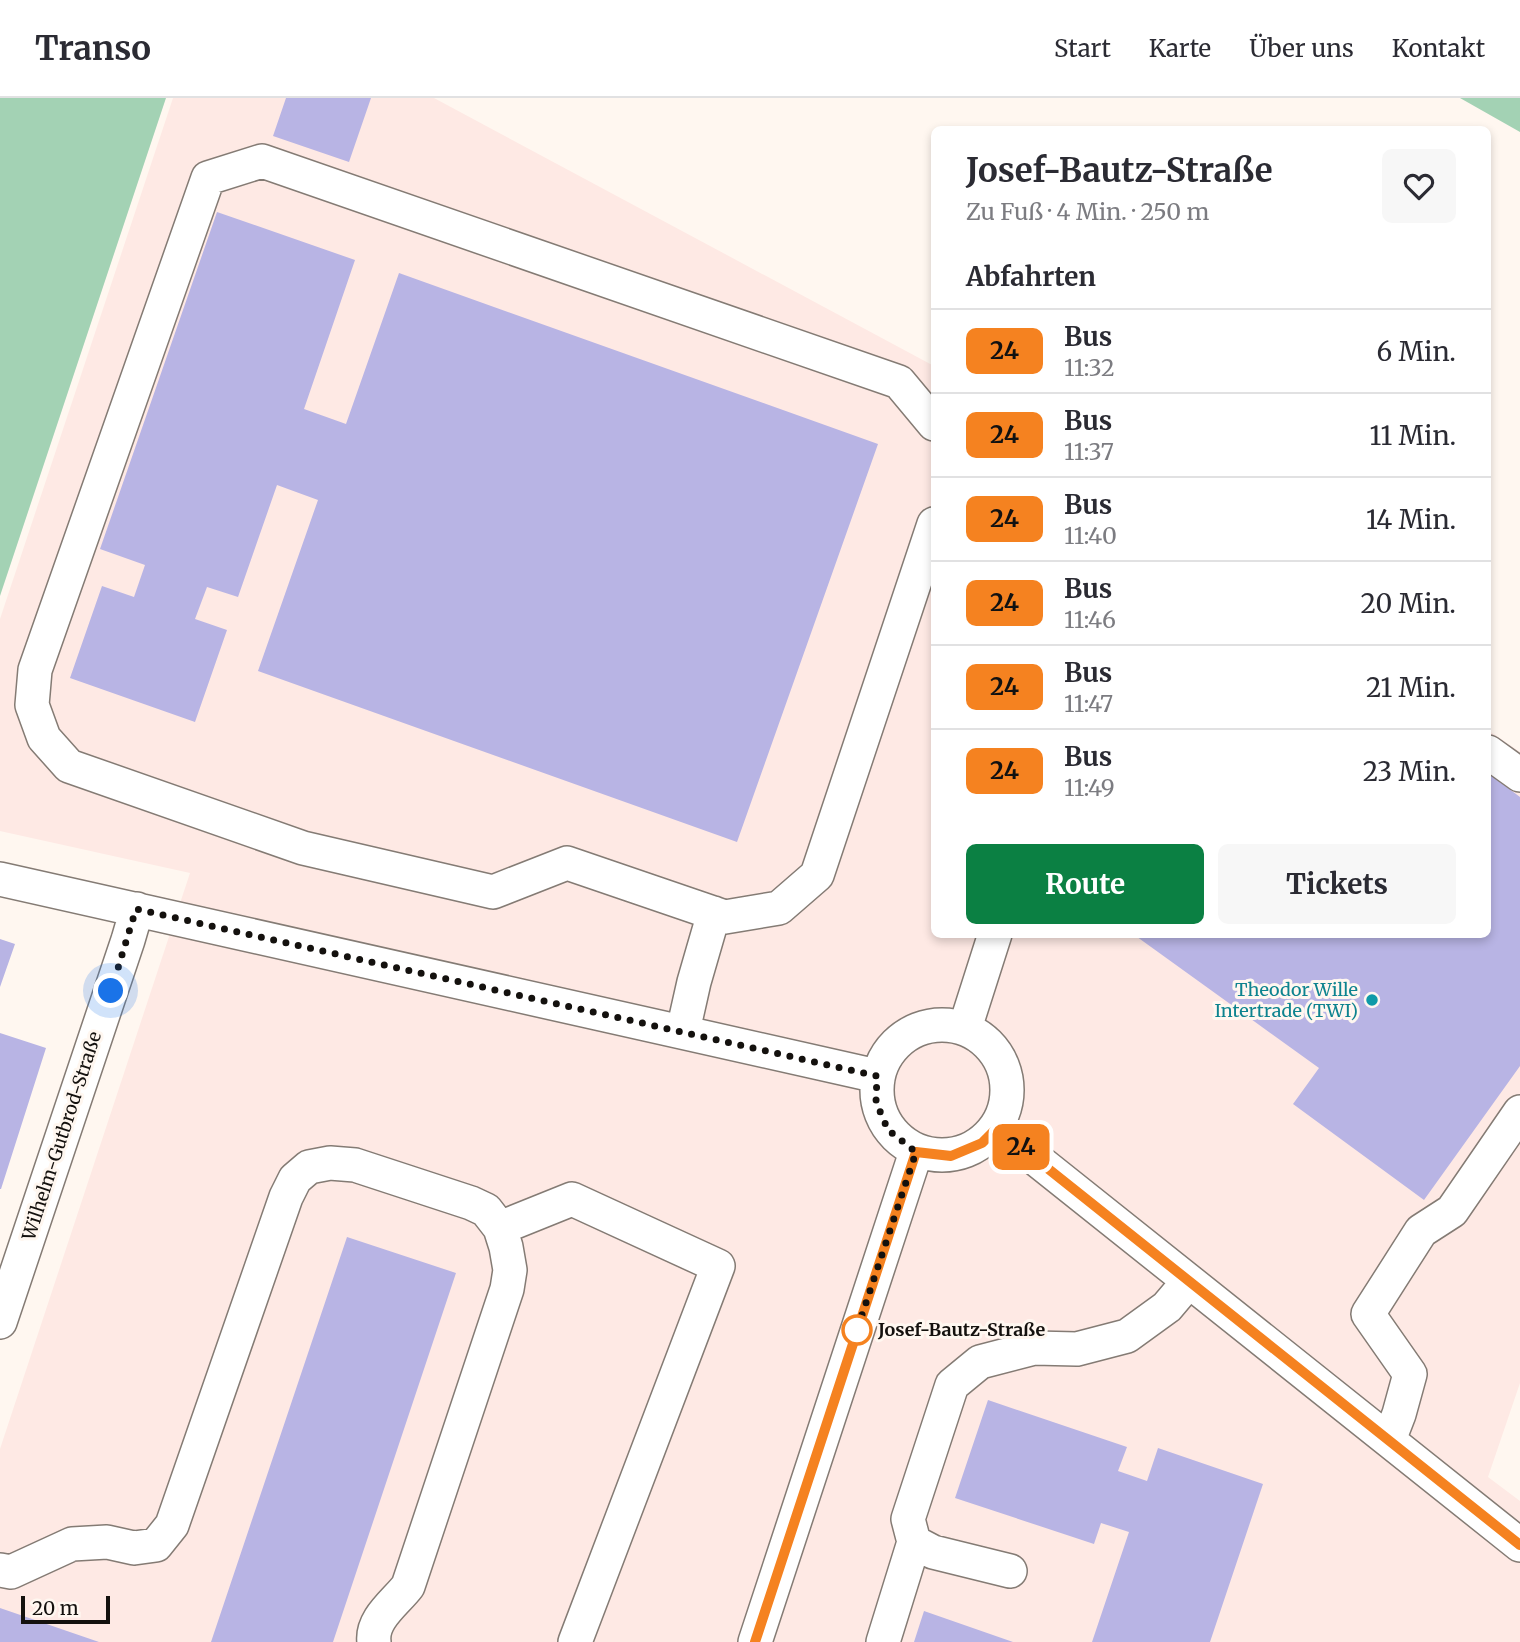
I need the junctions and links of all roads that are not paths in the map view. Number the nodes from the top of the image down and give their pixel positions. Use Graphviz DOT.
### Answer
graph roads {
  1 [pos="931,420"];
  2 [pos="931,533"];
  3 [pos="1491,754"];
  4 [pos="1520,775"];
  5 [pos="0,879"];
  6 [pos="136,909"];
  7 [pos="714,914"];
  8 [pos="994,938"];
  9 [pos="965,1028"];
  10 [pos="684,1031"];
  11 [pos="877,1076"];
  12 [pos="1520,1112"];
  13 [pos="997,1128"];
  14 [pos="916,1152"];
  15 [pos="500,1228"];
  16 [pos="1189,1281"];
  17 [pos="0,1322"];
  18 [pos="1389,1440"];
  19 [pos="914,1542"];
  20 [pos="1520,1545"];
  21 [pos="0,1570"];
  22 [pos="1010,1571"];
  23 [pos="374,1642"];
  24 [pos="575,1642"];
  25 [pos="755,1642"];
  26 [pos="883,1642"];
  1 -- 7 [label="street"];
  2 -- 7 [label="street"];
  3 -- 4 [label="street"];
  5 -- 6 [label="street"];
  6 -- 10 [label="street"];
  6 -- 17 [label="street, Wilhelm-Gutbrod-Straße"];
  7 -- 10 [label="street"];
  8 -- 9 [label="street"];
  9 -- 11 [label="street"];
  9 -- 13 [label="street"];
  10 -- 11 [label="street"];
  11 -- 14 [label="street"];
  12 -- 18 [label="street"];
  13 -- 14 [label="street"];
  13 -- 16 [label="street"];
  14 -- 25 [label="street"];
  15 -- 21 [label="street"];
  15 -- 23 [label="street"];
  15 -- 24 [label="street"];
  16 -- 18 [label="street"];
  16 -- 19 [label="street"];
  18 -- 20 [label="street"];
  19 -- 22 [label="street"];
  19 -- 26 [label="street"];
}
